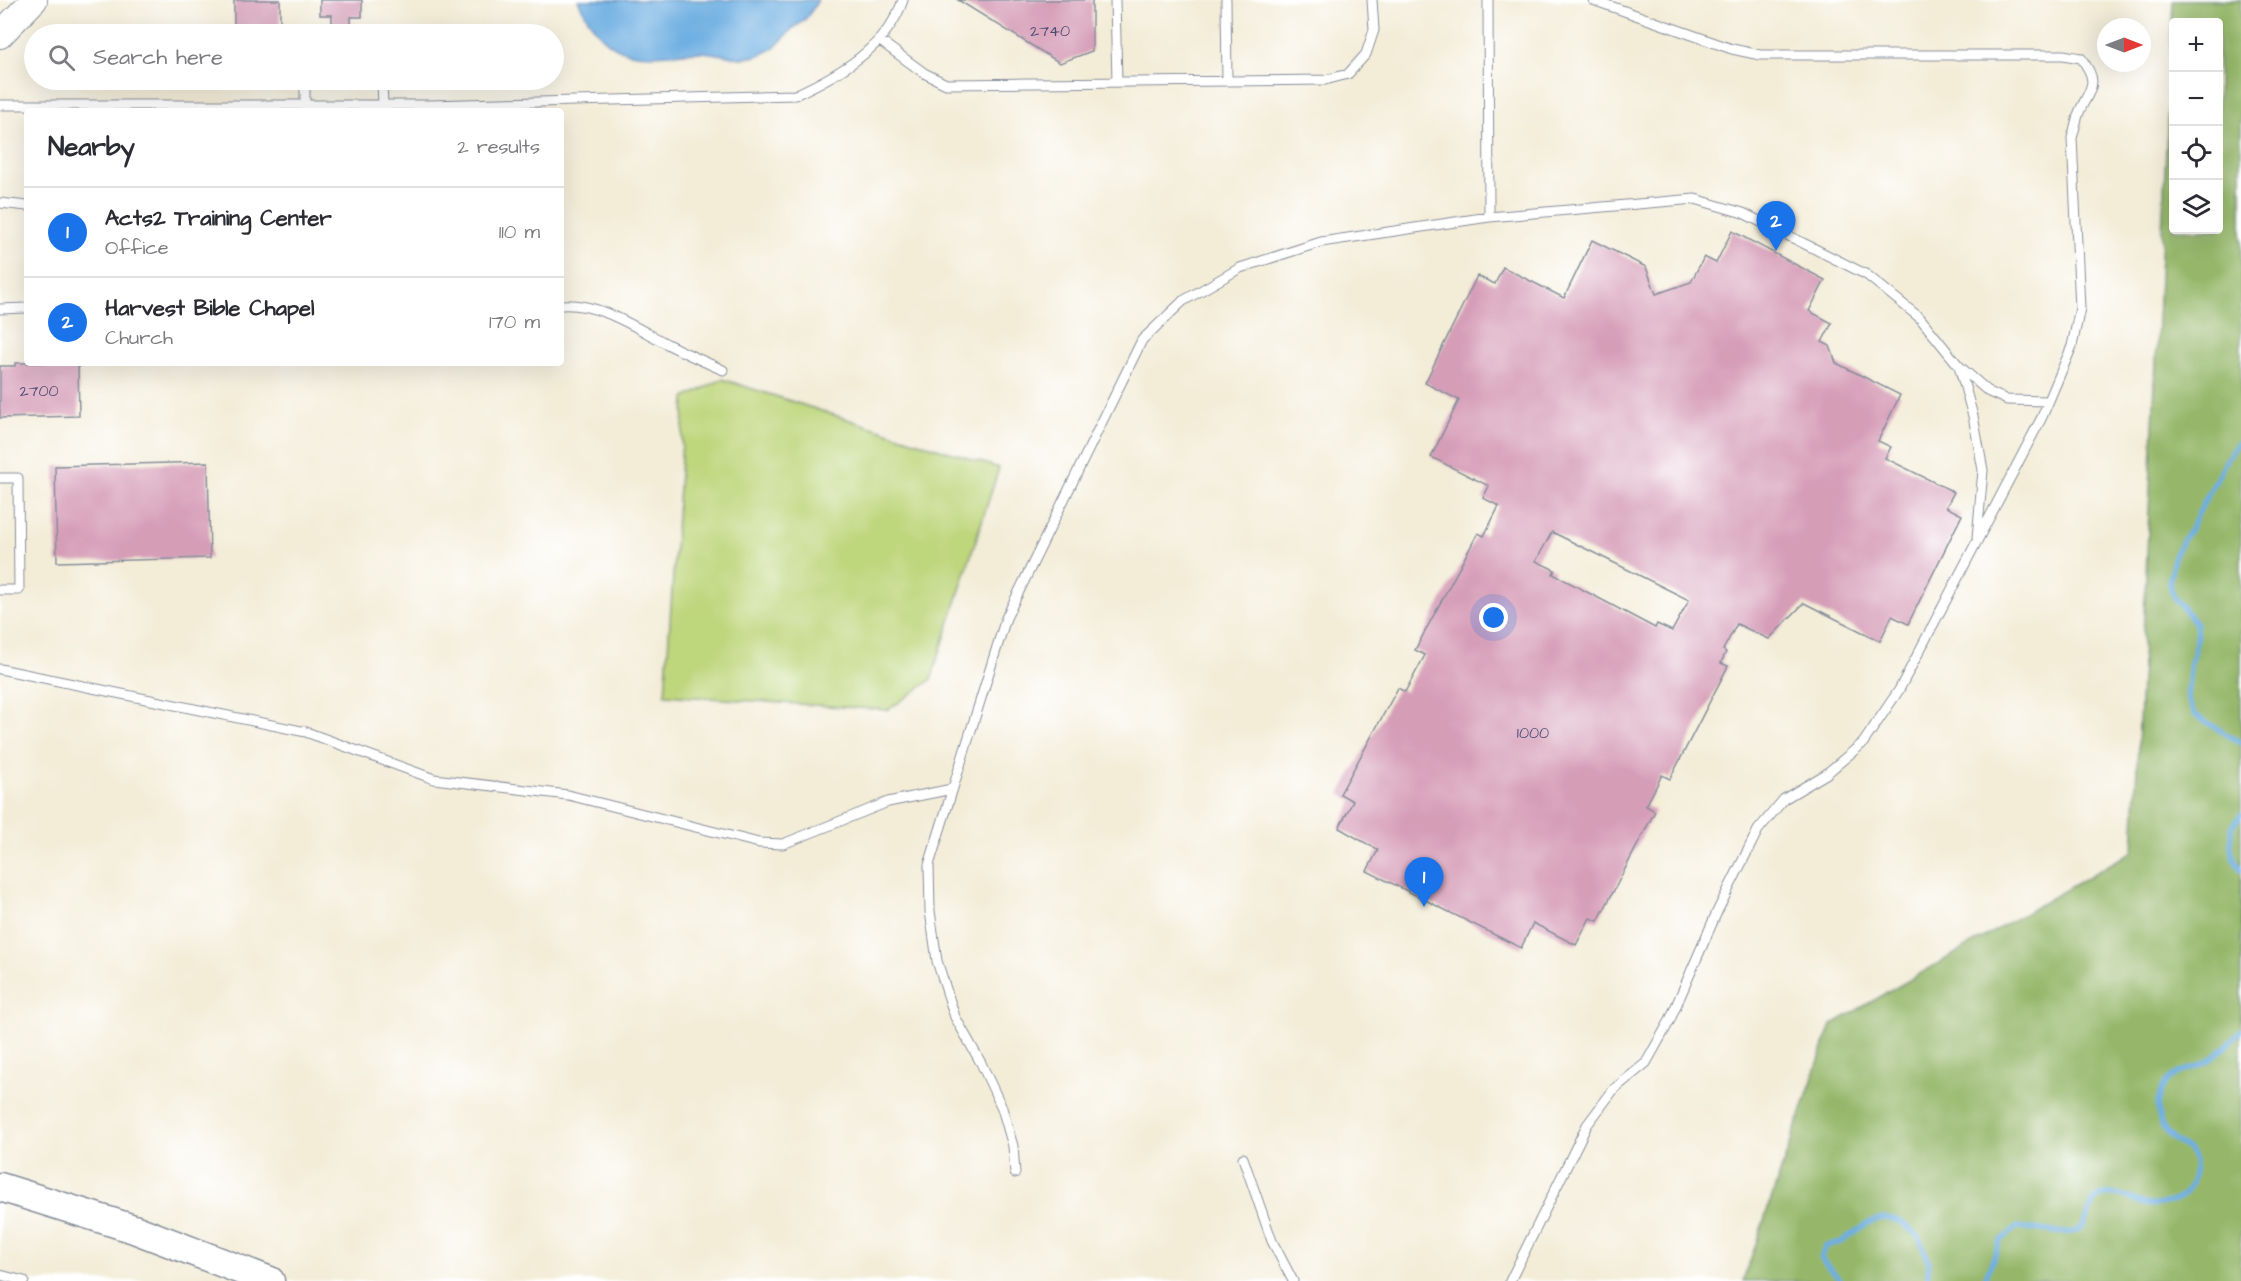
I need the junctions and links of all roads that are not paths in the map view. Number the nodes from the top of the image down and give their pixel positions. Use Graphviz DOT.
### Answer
graph roads {
  1 [pos="34,0"];
  2 [pos="903,0"];
  3 [pos="1115,0"];
  4 [pos="1226,0"];
  5 [pos="1372,0"];
  6 [pos="1488,0"];
  7 [pos="1593,0"];
  8 [pos="0,35"];
  9 [pos="879,40"];
  10 [pos="1227,81"];
  11 [pos="1117,82"];
  12 [pos="305,90"];
  13 [pos="382,90"];
  14 [pos="0,105"];
  15 [pos="305,106"];
  16 [pos="383,106"];
  17 [pos="0,203"];
  18 [pos="24,206"];
  19 [pos="1489,216"];
  20 [pos="564,305"];
  21 [pos="0,309"];
  22 [pos="24,309"];
  23 [pos="1959,366"];
  24 [pos="723,370"];
  25 [pos="2048,401"];
  26 [pos="0,478"];
  27 [pos="1976,543"];
  28 [pos="0,590"];
  29 [pos="0,669"];
  30 [pos="952,789"];
  31 [pos="1243,1158"];
  32 [pos="1015,1173"];
  33 [pos="0,1187"];
  34 [pos="0,1275"];
  35 [pos="24,1281"];
  36 [pos="270,1281"];
  37 [pos="1293,1281"];
  38 [pos="1510,1281"];
  1 -- 8 [label="main road"];
  2 -- 9 [label="lane"];
  3 -- 11 [label="lane"];
  4 -- 10 [label="lane"];
  5 -- 10 [label="lane"];
  6 -- 19 [label="lane"];
  7 -- 25 [label="lane"];
  9 -- 11 [label="lane"];
  9 -- 16 [label="lane"];
  10 -- 11 [label="lane"];
  12 -- 15 [label="lane"];
  13 -- 16 [label="lane"];
  14 -- 15 [label="lane"];
  15 -- 16 [label="lane"];
  17 -- 18 [label="lane"];
  19 -- 23 [label="lane"];
  19 -- 30 [label="lane"];
  20 -- 24 [label="lane"];
  21 -- 22 [label="lane"];
  23 -- 25 [label="lane"];
  23 -- 27 [label="lane"];
  25 -- 27 [label="lane"];
  26 -- 28 [label="lane"];
  27 -- 38 [label="lane"];
  29 -- 30 [label="lane"];
  30 -- 32 [label="lane"];
  31 -- 37 [label="lane"];
  33 -- 36 [label="main road"];
  34 -- 35 [label="lane"];
}
